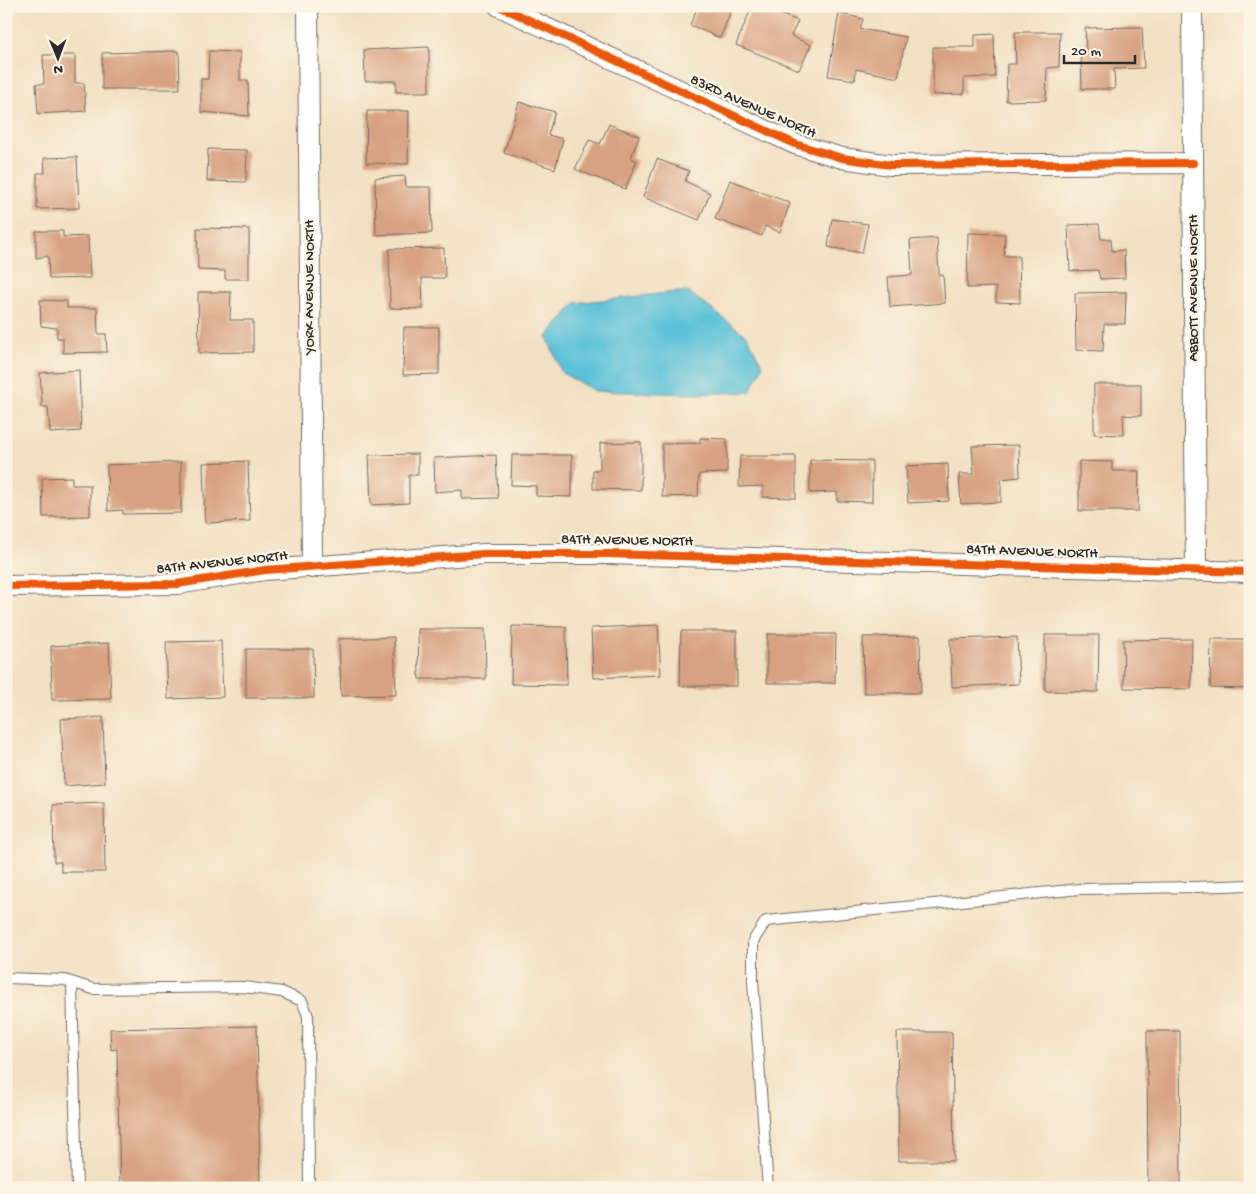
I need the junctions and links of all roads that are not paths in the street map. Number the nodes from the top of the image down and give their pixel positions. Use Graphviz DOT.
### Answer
graph roads {
  1 [pos="308,6"];
  2 [pos="499,6"];
  3 [pos="1192,6"];
  4 [pos="1193,163"];
  5 [pos="312,568"];
  6 [pos="1196,570"];
  7 [pos="1250,572"];
  8 [pos="6,586"];
  9 [pos="1250,885"];
  10 [pos="6,978"];
  11 [pos="72,983"];
  12 [pos="77,1188"];
  13 [pos="309,1188"];
  14 [pos="768,1188"];
  1 -- 5 [label="street, YORK AVENUE NORTH"];
  2 -- 4 [label="street, 83RD AVENUE NORTH"];
  3 -- 4 [label="street, ABBOTT AVENUE NORTH"];
  4 -- 6 [label="street, ABBOTT AVENUE NORTH"];
  5 -- 6 [label="street, 84TH AVENUE NORTH"];
  5 -- 8 [label="street, 84TH AVENUE NORTH"];
  6 -- 7 [label="street, 84TH AVENUE NORTH"];
  9 -- 14 [label="lane"];
  10 -- 11 [label="lane"];
  11 -- 12 [label="lane"];
  11 -- 13 [label="lane"];
}
